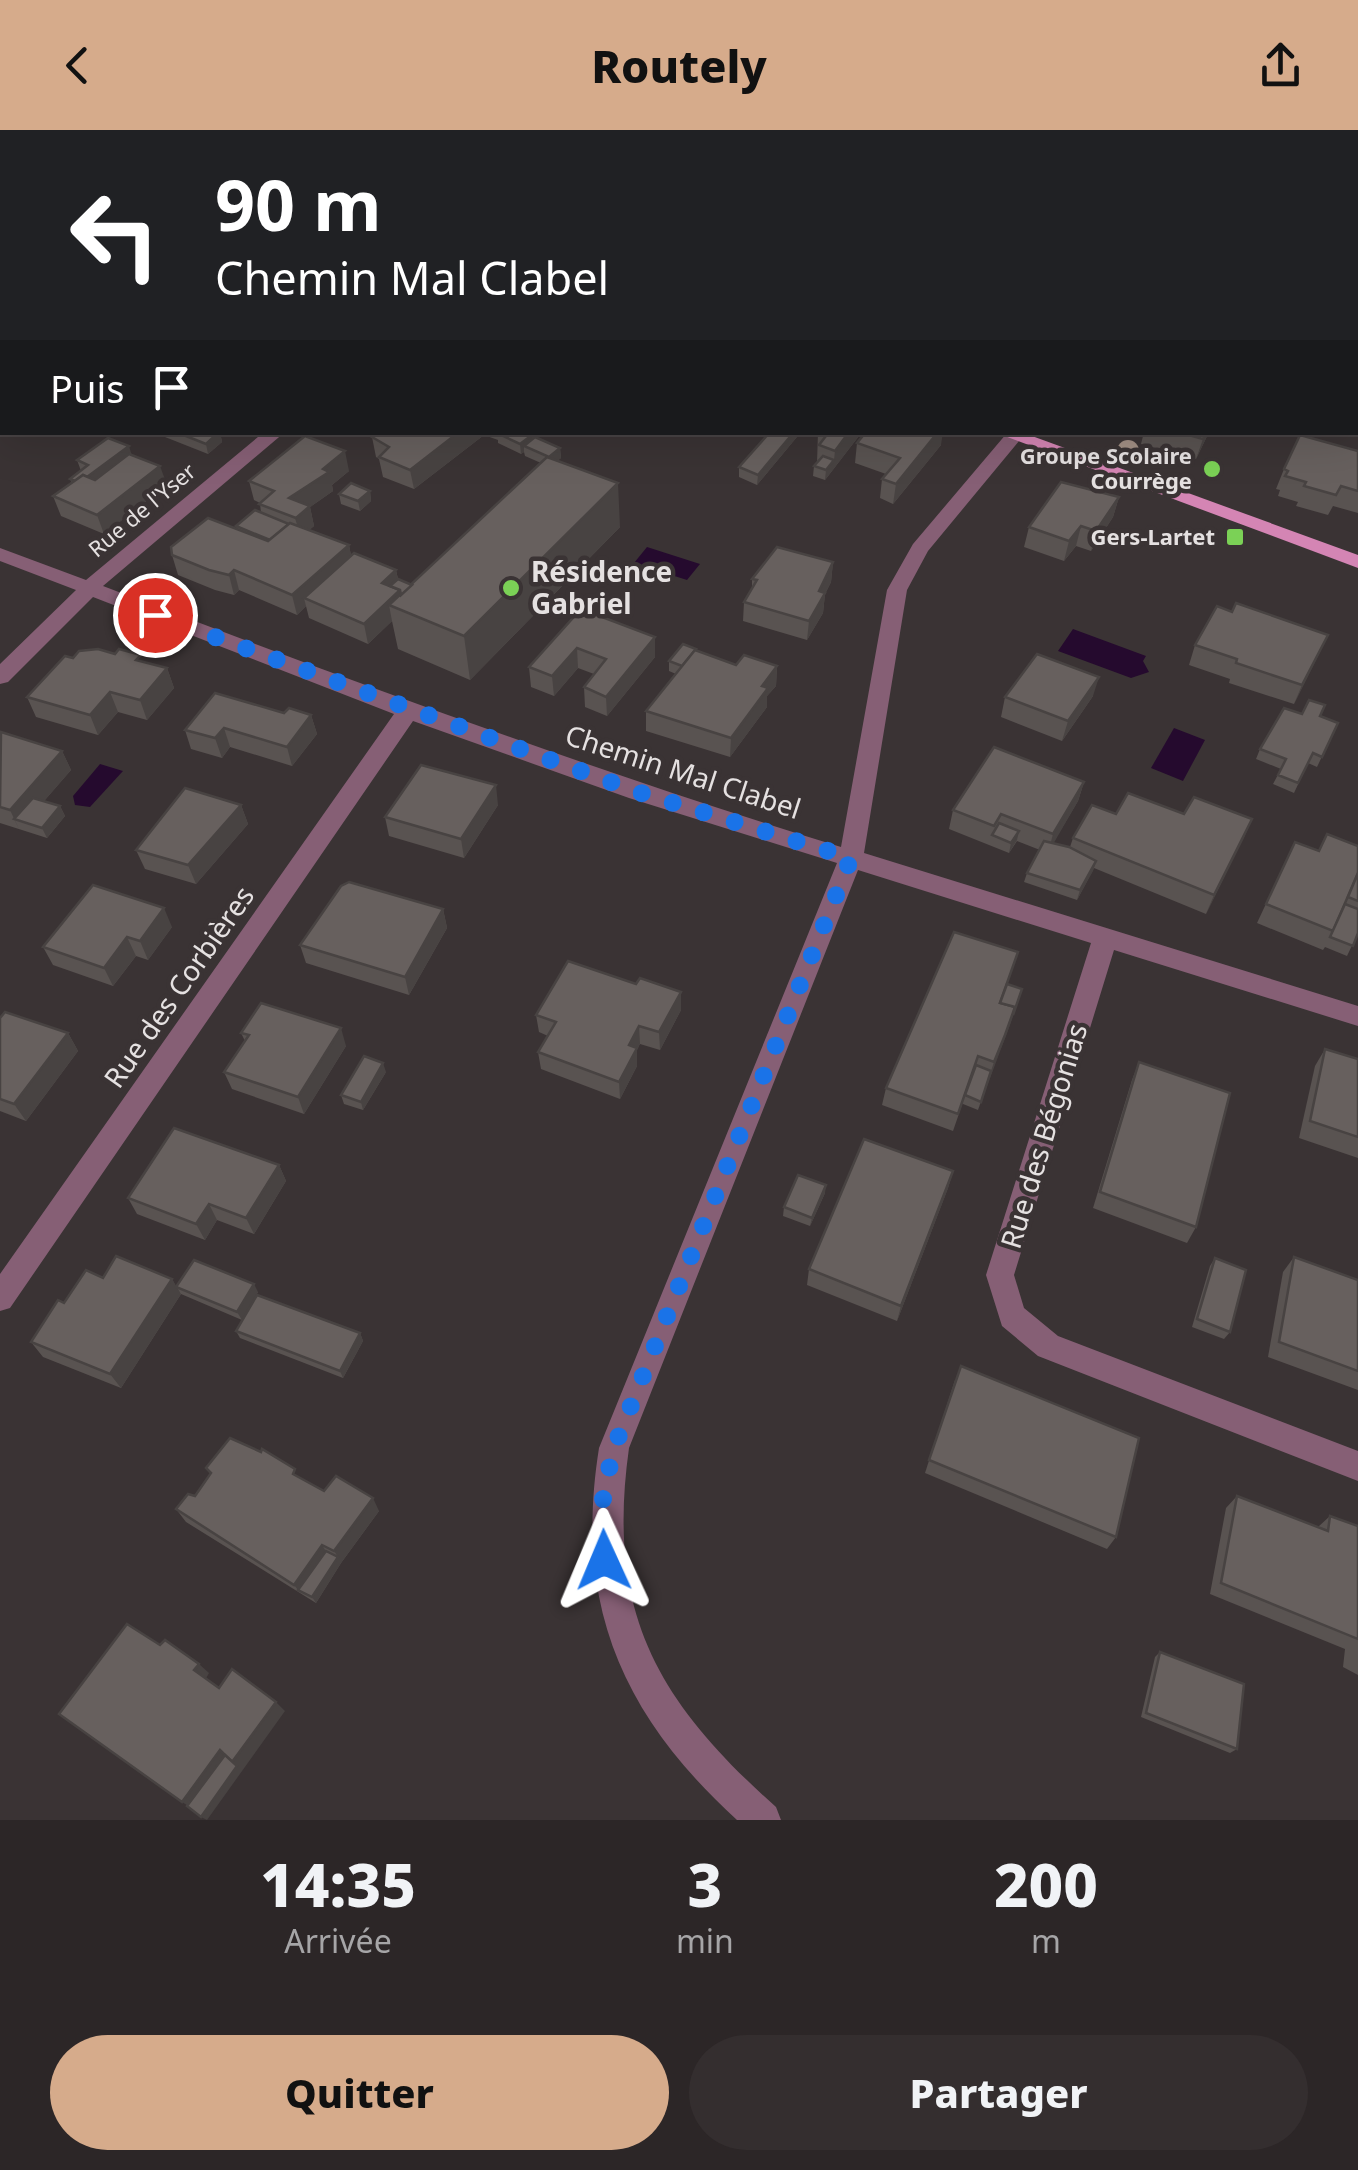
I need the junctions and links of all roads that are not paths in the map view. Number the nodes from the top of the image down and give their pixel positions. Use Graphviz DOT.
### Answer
graph roads {
  1 [pos="272,435"];
  2 [pos="1008,435"];
  3 [pos="0,554"];
  4 [pos="1358,562"];
  5 [pos="87,590"];
  6 [pos="0,677"];
  7 [pos="408,711"];
  8 [pos="851,858"];
  9 [pos="1105,938"];
  10 [pos="1358,1016"];
  11 [pos="0,1298"];
  12 [pos="1358,1466"];
  13 [pos="763,1820"];
  1 -- 5 [label="street, Rue de l'Yser"];
  2 -- 4 [label="main road"];
  2 -- 8 [label="street"];
  3 -- 5 [label="street, Chemin Mal Clabel"];
  5 -- 6 [label="street"];
  5 -- 7 [label="street, Chemin Mal Clabel"];
  7 -- 8 [label="street, Chemin Mal Clabel"];
  7 -- 11 [label="street, Rue des Corbières"];
  8 -- 9 [label="street, Chemin Mal Clabel"];
  8 -- 13 [label="street"];
  9 -- 10 [label="street, Chemin Mal Clabel"];
  9 -- 12 [label="street, Rue des Bégonias"];
}
